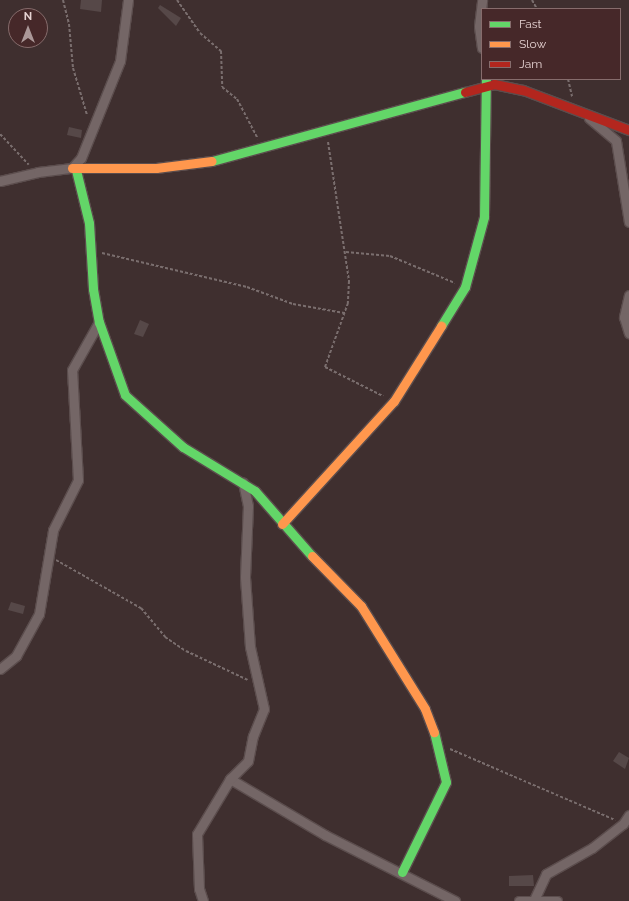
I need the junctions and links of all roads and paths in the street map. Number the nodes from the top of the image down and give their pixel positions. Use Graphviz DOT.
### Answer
graph roads {
  1 [pos="64,0"];
  2 [pos="68,0"];
  3 [pos="128,0"];
  4 [pos="177,0"];
  5 [pos="67,6"];
  6 [pos="481,9"];
  7 [pos="481,41"];
  8 [pos="568,80"];
  9 [pos="486,82"];
  10 [pos="581,113"];
  11 [pos="326,129"];
  12 [pos="629,130"];
  13 [pos="93,133"];
  14 [pos="0,134"];
  15 [pos="265,147"];
  16 [pos="74,169"];
  17 [pos="38,172"];
  18 [pos="0,181"];
  19 [pos="629,222"];
  20 [pos="91,251"];
  21 [pos="346,252"];
  22 [pos="464,287"];
  23 [pos="629,295"];
  24 [pos="344,313"];
  25 [pos="99,322"];
  26 [pos="629,333"];
  27 [pos="394,402"];
  28 [pos="243,483"];
  29 [pos="282,524"];
  30 [pos="48,556"];
  31 [pos="0,669"];
  32 [pos="260,685"];
  33 [pos="438,744"];
  34 [pos="230,779"];
  35 [pos="629,815"];
  36 [pos="623,824"];
  37 [pos="402,872"];
  38 [pos="534,900"];
  39 [pos="203,901"];
  40 [pos="455,901"];
  41 [pos="519,901"];
  42 [pos="557,901"];
  1 -- 5 [label="path"];
  2 -- 5 [label="path"];
  3 -- 13 [label="street"];
  4 -- 15 [label="path"];
  5 -- 13 [label="path"];
  6 -- 7 [label="street"];
  8 -- 10 [label="path"];
  9 -- 10 [label="street"];
  9 -- 11 [label="street"];
  9 -- 22 [label="street"];
  10 -- 12 [label="street"];
  10 -- 19 [label="street"];
  11 -- 15 [label="street"];
  11 -- 21 [label="path"];
  13 -- 16 [label="street"];
  14 -- 17 [label="path"];
  15 -- 16 [label="street"];
  16 -- 17 [label="street"];
  16 -- 20 [label="street"];
  17 -- 18 [label="street"];
  20 -- 24 [label="path"];
  20 -- 25 [label="street"];
  21 -- 22 [label="path"];
  21 -- 24 [label="path"];
  22 -- 27 [label="street"];
  23 -- 26 [label="street"];
  24 -- 27 [label="path"];
  25 -- 28 [label="street"];
  25 -- 30 [label="street"];
  27 -- 29 [label="street"];
  28 -- 29 [label="street"];
  28 -- 32 [label="street"];
  29 -- 33 [label="street"];
  30 -- 31 [label="street"];
  30 -- 32 [label="path"];
  32 -- 34 [label="street"];
  33 -- 36 [label="path"];
  33 -- 37 [label="street"];
  34 -- 37 [label="street"];
  34 -- 39 [label="street"];
  35 -- 36 [label="street"];
  36 -- 38 [label="street"];
  37 -- 40 [label="street"];
  38 -- 41 [label="street"];
  38 -- 42 [label="street"];
}
